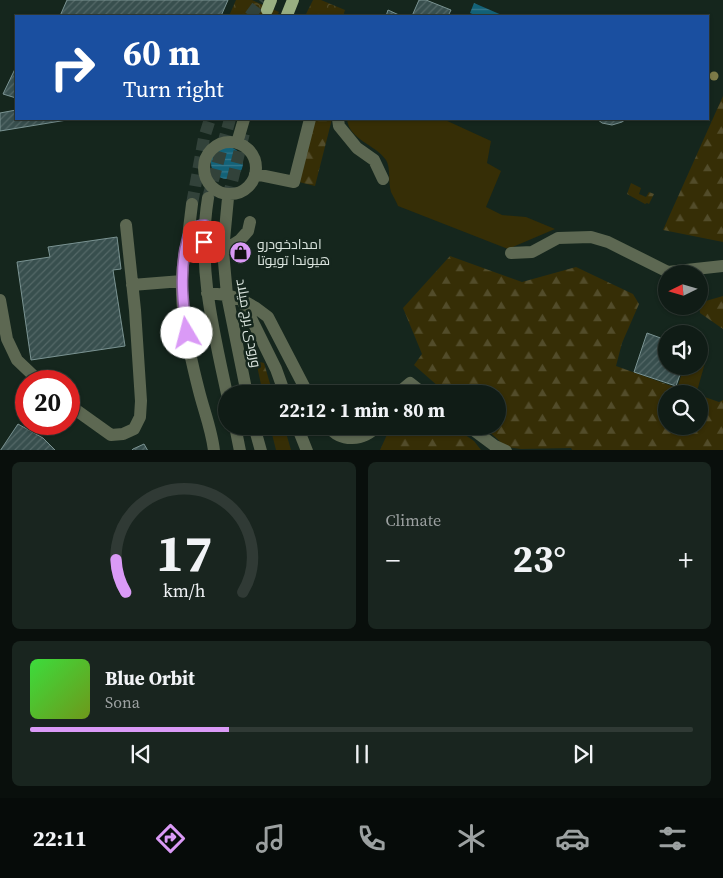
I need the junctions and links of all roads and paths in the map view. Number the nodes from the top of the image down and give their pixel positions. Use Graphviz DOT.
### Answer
graph roads {
  1 [pos="293,0"];
  2 [pos="287,15"];
  3 [pos="244,120"];
  4 [pos="310,120"];
  5 [pos="338,120"];
  6 [pos="237,143"];
  7 [pos="255,174"];
  8 [pos="383,179"];
  9 [pos="208,198"];
  10 [pos="228,198"];
  11 [pos="192,204"];
  12 [pos="250,222"];
  13 [pos="126,225"];
  14 [pos="205,225"];
  15 [pos="188,236"];
  16 [pos="204,251"];
  17 [pos="223,252"];
  18 [pos="511,253"];
  19 [pos="723,266"];
  20 [pos="182,282"];
  21 [pos="132,285"];
  22 [pos="207,293"];
  23 [pos="227,295"];
  24 [pos="0,300"];
  25 [pos="242,300"];
  26 [pos="27,370"];
  27 [pos="225,385"];
  28 [pos="245,385"];
  29 [pos="282,385"];
  30 [pos="303,385"];
  31 [pos="80,413"];
  32 [pos="237,435"];
  33 [pos="257,435"];
  34 [pos="301,435"];
  35 [pos="340,435"];
  36 [pos="366,435"];
  37 [pos="480,435"];
  38 [pos="214,450"];
  39 [pos="240,450"];
  40 [pos="261,450"];
  41 [pos="307,450"];
  42 [pos="506,450"];
  1 -- 2 [label="main road"];
  3 -- 6 [label="street"];
  4 -- 7 [label="street"];
  5 -- 8 [label="street"];
  6 -- 7 [label="street"];
  6 -- 7 [label="street"];
  9 -- 14 [label="street"];
  10 -- 17 [label="street, ورودی برج میلاد"];
  11 -- 15 [label="street"];
  12 -- 17 [label="street"];
  13 -- 21 [label="street"];
  14 -- 15 [label="street"];
  14 -- 16 [label="street"];
  15 -- 20 [label="street"];
  16 -- 17 [label="street"];
  16 -- 22 [label="street"];
  17 -- 23 [label="street, ورودی برج میلاد"];
  18 -- 19 [label="street"];
  20 -- 21 [label="street"];
  20 -- 38 [label="street"];
  21 -- 31 [label="street"];
  22 -- 23 [label="street"];
  22 -- 27 [label="street"];
  23 -- 25 [label="street"];
  23 -- 28 [label="street, ورودی برج میلاد"];
  24 -- 26 [label="street"];
  25 -- 29 [label="street"];
  25 -- 30 [label="street"];
  32 -- 39 [label="street"];
  33 -- 40 [label="street"];
  34 -- 41 [label="street"];
  35 -- 36 [label="street"];
  37 -- 42 [label="street"];
}
